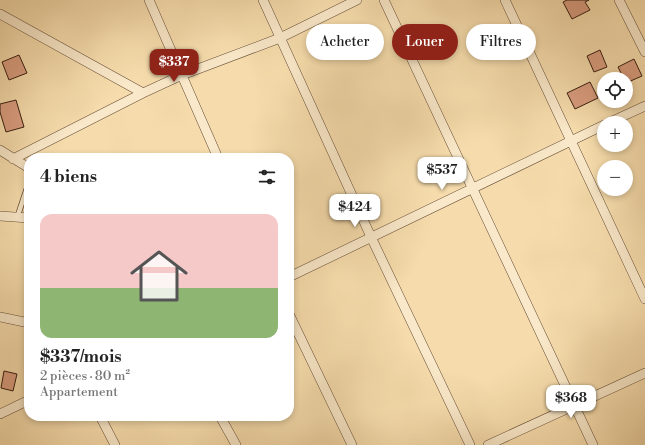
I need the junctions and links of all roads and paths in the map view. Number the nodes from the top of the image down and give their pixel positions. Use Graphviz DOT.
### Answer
graph roads {
  1 [pos="149,0"];
  2 [pos="263,0"];
  3 [pos="357,0"];
  4 [pos="384,0"];
  5 [pos="506,0"];
  6 [pos="619,0"];
  7 [pos="0,14"];
  8 [pos="280,38"];
  9 [pos="645,52"];
  10 [pos="182,75"];
  11 [pos="143,93"];
  12 [pos="645,106"];
  13 [pos="623,116"];
  14 [pos="597,128"];
  15 [pos="571,140"];
  16 [pos="0,150"];
  17 [pos="24,153"];
  18 [pos="25,153"];
  19 [pos="216,153"];
  20 [pos="13,159"];
  21 [pos="24,165"];
  22 [pos="474,188"];
  23 [pos="24,197"];
  24 [pos="0,216"];
  25 [pos="17,218"];
  26 [pos="24,218"];
  27 [pos="372,237"];
  28 [pos="294,275"];
  29 [pos="645,299"];
  30 [pos="0,317"];
  31 [pos="24,322"];
  32 [pos="294,324"];
  33 [pos="645,372"];
  34 [pos="24,402"];
  35 [pos="574,406"];
  36 [pos="0,414"];
  37 [pos="103,421"];
  38 [pos="223,421"];
  39 [pos="115,445"];
  40 [pos="236,445"];
  41 [pos="352,445"];
  42 [pos="470,445"];
  43 [pos="488,445"];
  44 [pos="593,445"];
  1 -- 10 [label="street"];
  2 -- 8 [label="street"];
  3 -- 8 [label="street"];
  4 -- 22 [label="street"];
  5 -- 15 [label="street"];
  6 -- 9 [label="street"];
  7 -- 11 [label="street"];
  8 -- 10 [label="street"];
  8 -- 27 [label="street"];
  10 -- 11 [label="street"];
  10 -- 19 [label="street"];
  11 -- 18 [label="street"];
  12 -- 13 [label="street"];
  14 -- 15 [label="street"];
  15 -- 22 [label="street"];
  15 -- 29 [label="street"];
  16 -- 20 [label="street"];
  17 -- 20 [label="street"];
  20 -- 21 [label="street"];
  22 -- 27 [label="street"];
  22 -- 35 [label="street"];
  23 -- 25 [label="lane"];
  24 -- 25 [label="street"];
  25 -- 26 [label="street"];
  27 -- 28 [label="street"];
  27 -- 42 [label="street"];
  30 -- 31 [label="street"];
  32 -- 41 [label="street"];
  33 -- 35 [label="street"];
  34 -- 36 [label="street"];
  35 -- 43 [label="street"];
  35 -- 44 [label="street"];
  37 -- 39 [label="street"];
  38 -- 40 [label="street"];
}
